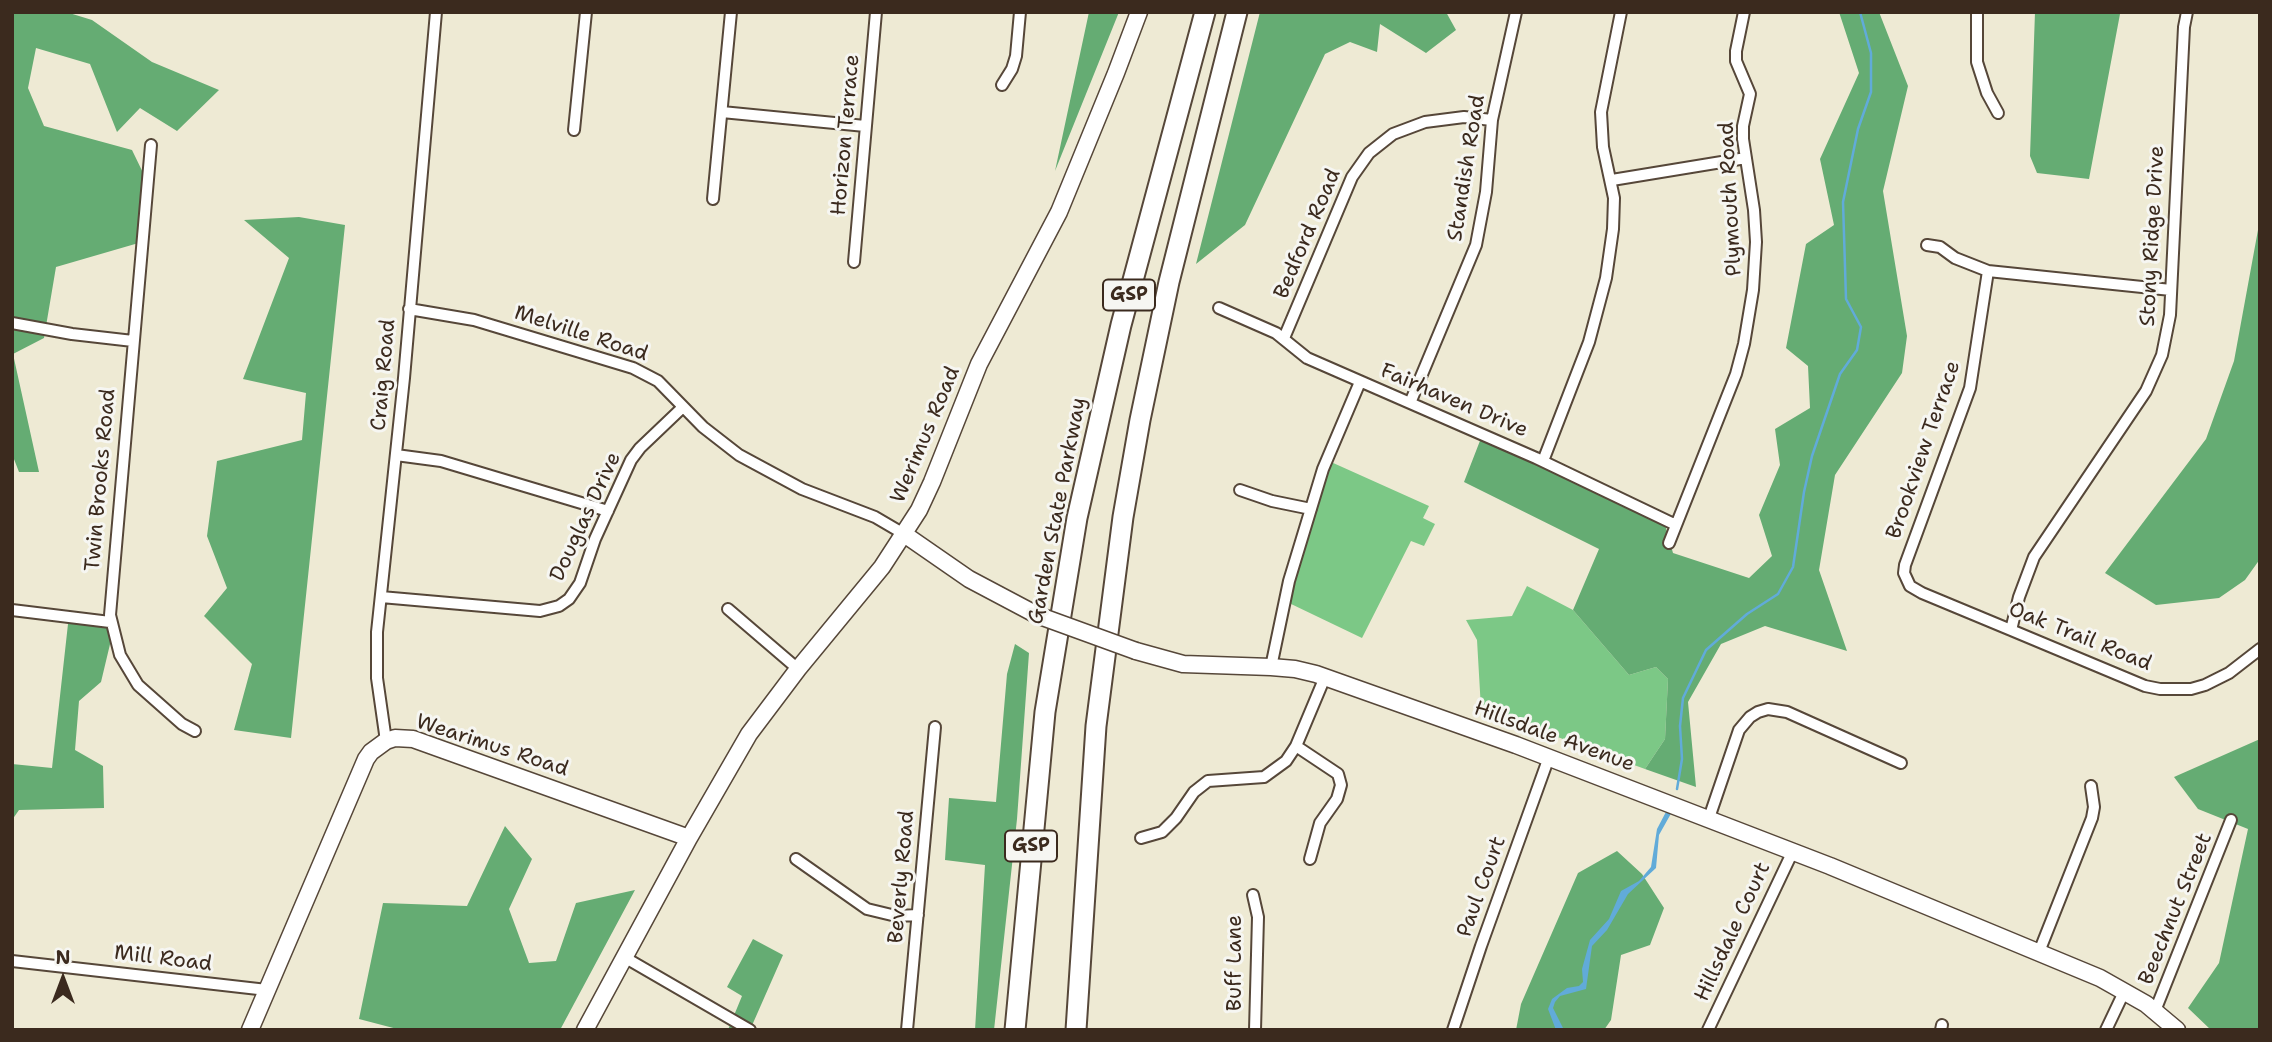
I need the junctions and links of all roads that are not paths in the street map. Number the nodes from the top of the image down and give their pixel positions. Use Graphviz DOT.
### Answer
graph roads {
  1 [pos="436,12"];
  2 [pos="586,12"];
  3 [pos="731,12"];
  4 [pos="877,12"];
  5 [pos="1020,12"];
  6 [pos="1139,12"];
  7 [pos="1205,12"];
  8 [pos="1237,12"];
  9 [pos="1516,12"];
  10 [pos="1621,12"];
  11 [pos="1744,12"];
  12 [pos="1977,12"];
  13 [pos="2187,12"];
  14 [pos="1002,85"];
  15 [pos="722,112"];
  16 [pos="1998,113"];
  17 [pos="1492,120"];
  18 [pos="865,126"];
  19 [pos="574,130"];
  20 [pos="151,145"];
  21 [pos="1746,158"];
  22 [pos="1612,180"];
  23 [pos="713,199"];
  24 [pos="1927,245"];
  25 [pos="854,262"];
  26 [pos="1988,271"];
  27 [pos="2171,290"];
  28 [pos="1219,308"];
  29 [pos="410,309"];
  30 [pos="12,323"];
  31 [pos="1284,338"];
  32 [pos="133,341"];
  33 [pos="1360,382"];
  34 [pos="1410,403"];
  35 [pos="683,407"];
  36 [pos="396,455"];
  37 [pos="1544,461"];
  38 [pos="1240,490"];
  39 [pos="1311,509"];
  40 [pos="608,511"];
  41 [pos="1676,526"];
  42 [pos="904,534"];
  43 [pos="1670,543"];
  44 [pos="1922,593"];
  45 [pos="382,597"];
  46 [pos="728,608"];
  47 [pos="12,610"];
  48 [pos="110,622"];
  49 [pos="2011,631"];
  50 [pos="2260,649"];
  51 [pos="1271,667"];
  52 [pos="798,669"];
  53 [pos="1325,677"];
  54 [pos="934,727"];
  55 [pos="195,731"];
  56 [pos="386,741"];
  57 [pos="1296,746"];
  58 [pos="1549,757"];
  59 [pos="1901,763"];
  60 [pos="2091,786"];
  61 [pos="1709,818"];
  62 [pos="2231,820"];
  63 [pos="689,838"];
  64 [pos="1141,838"];
  65 [pos="1793,851"];
  66 [pos="796,859"];
  67 [pos="1310,859"];
  68 [pos="1253,895"];
  69 [pos="918,915"];
  70 [pos="2039,952"];
  71 [pos="624,957"];
  72 [pos="12,961"];
  73 [pos="267,990"];
  74 [pos="2125,990"];
  75 [pos="2155,1011"];
  76 [pos="250,1030"];
  77 [pos="585,1030"];
  78 [pos="750,1030"];
  79 [pos="907,1030"];
  80 [pos="1015,1030"];
  81 [pos="1076,1030"];
  82 [pos="1255,1030"];
  83 [pos="1453,1030"];
  84 [pos="1708,1030"];
  85 [pos="2106,1030"];
  86 [pos="2177,1030"];
  1 -- 29 [label="street, Craig Road"];
  2 -- 19 [label="street"];
  3 -- 15 [label="street"];
  4 -- 18 [label="street, Horizon Terrace"];
  5 -- 14 [label="street"];
  6 -- 42 [label="street, Werimus Road"];
  7 -- 80 [label="highway, Garden State Parkway / GSP"];
  8 -- 81 [label="highway, GSP"];
  9 -- 17 [label="street, Standish Road"];
  10 -- 22 [label="street"];
  11 -- 21 [label="street, Plymouth Road"];
  12 -- 16 [label="street"];
  13 -- 27 [label="street, Stony Ridge Drive"];
  15 -- 18 [label="street"];
  15 -- 23 [label="street"];
  17 -- 31 [label="street, Bedford Road"];
  17 -- 34 [label="street, Standish Road"];
  18 -- 25 [label="street, Horizon Terrace"];
  20 -- 32 [label="street, Twin Brooks Road"];
  21 -- 22 [label="street"];
  21 -- 41 [label="street, Plymouth Road"];
  22 -- 37 [label="street"];
  24 -- 26 [label="street"];
  26 -- 27 [label="street"];
  26 -- 44 [label="street, Brookview Terrace"];
  27 -- 49 [label="street, Stony Ridge Drive"];
  28 -- 31 [label="street, Fairhaven Drive"];
  29 -- 35 [label="street, Melville Road"];
  29 -- 36 [label="street, Craig Road"];
  30 -- 32 [label="street"];
  31 -- 33 [label="street, Fairhaven Drive"];
  32 -- 48 [label="street, Twin Brooks Road"];
  33 -- 34 [label="street, Fairhaven Drive"];
  33 -- 39 [label="street"];
  34 -- 37 [label="street, Fairhaven Drive"];
  35 -- 40 [label="street, Douglas Drive"];
  35 -- 42 [label="street, Melville Road"];
  36 -- 40 [label="street"];
  36 -- 45 [label="street, Craig Road"];
  37 -- 41 [label="street, Fairhaven Drive"];
  38 -- 39 [label="street"];
  39 -- 51 [label="street"];
  40 -- 45 [label="street, Douglas Drive"];
  41 -- 43 [label="street, Plymouth Road"];
  42 -- 51 [label="street, Hillsdale Avenue, bridge"];
  42 -- 52 [label="street, Werimus Road"];
  44 -- 49 [label="street, Oak Trail Road"];
  45 -- 56 [label="street, Craig Road"];
  46 -- 52 [label="street"];
  47 -- 48 [label="street"];
  48 -- 55 [label="street, Twin Brooks Road"];
  49 -- 50 [label="street, Oak Trail Road"];
  51 -- 53 [label="street, Hillsdale Avenue"];
  52 -- 63 [label="street, Werimus Road"];
  53 -- 57 [label="street"];
  53 -- 58 [label="street, Hillsdale Avenue"];
  54 -- 69 [label="street, Beverly Road"];
  56 -- 63 [label="street, Wearimus Road"];
  56 -- 73 [label="street, Wearimus Road"];
  57 -- 64 [label="street"];
  57 -- 67 [label="street"];
  58 -- 61 [label="street, Hillsdale Avenue"];
  58 -- 83 [label="street, Paul Court"];
  59 -- 61 [label="street"];
  60 -- 70 [label="street"];
  61 -- 65 [label="street, Hillsdale Avenue"];
  62 -- 75 [label="street, Beechnut Street"];
  63 -- 71 [label="street, Werimus Road"];
  65 -- 70 [label="street, Hillsdale Avenue"];
  65 -- 84 [label="street, Hillsdale Court"];
  66 -- 69 [label="street"];
  68 -- 82 [label="street, Buff Lane"];
  69 -- 79 [label="street, Beverly Road"];
  70 -- 74 [label="street, Hillsdale Avenue"];
  71 -- 77 [label="street, Werimus Road"];
  71 -- 78 [label="street"];
  72 -- 73 [label="street, Mill Road"];
  73 -- 76 [label="street, Wearimus Road"];
  74 -- 75 [label="street, Hillsdale Avenue"];
  74 -- 85 [label="street"];
  75 -- 86 [label="street, Hillsdale Avenue"];
}
